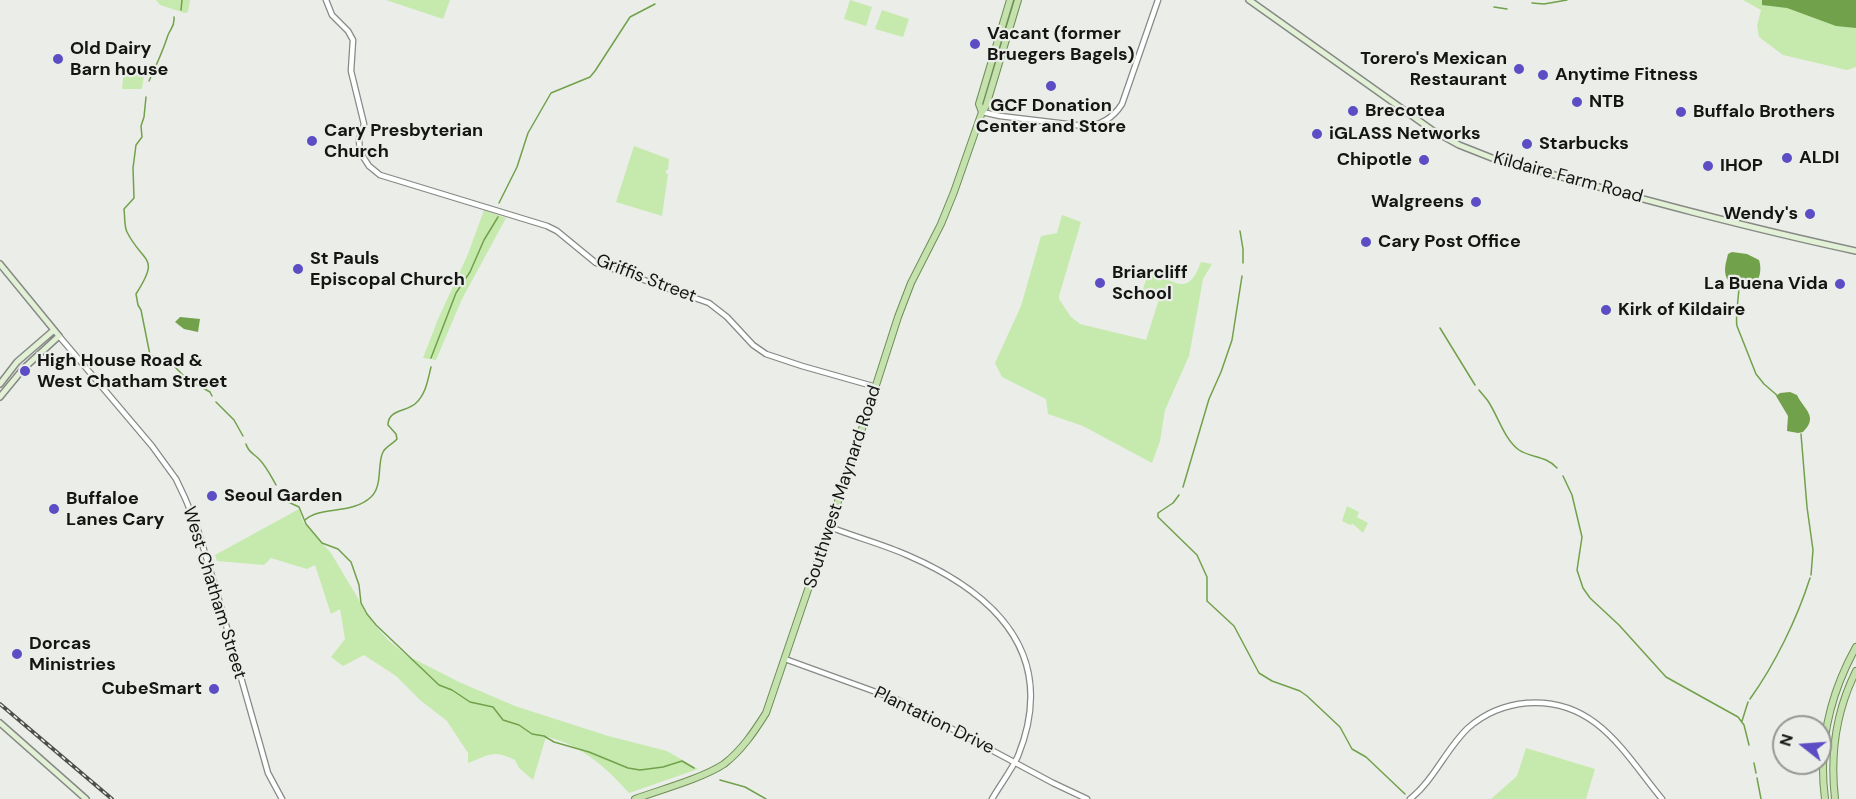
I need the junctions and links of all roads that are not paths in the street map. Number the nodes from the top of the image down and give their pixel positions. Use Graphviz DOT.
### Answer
graph roads {
  1 [pos="326,0"];
  2 [pos="1014,0"];
  3 [pos="1158,0"];
  4 [pos="1249,0"];
  5 [pos="982,112"];
  6 [pos="1856,251"];
  7 [pos="0,264"];
  8 [pos="54,330"];
  9 [pos="59,336"];
  10 [pos="0,384"];
  11 [pos="876,387"];
  12 [pos="0,397"];
  13 [pos="830,527"];
  14 [pos="1856,647"];
  15 [pos="784,659"];
  16 [pos="1856,671"];
  17 [pos="0,723"];
  18 [pos="1015,761"];
  19 [pos="86,799"];
  20 [pos="282,799"];
  21 [pos="635,799"];
  22 [pos="992,799"];
  23 [pos="1087,799"];
  24 [pos="1410,799"];
  25 [pos="1662,799"];
  26 [pos="1825,799"];
  27 [pos="1835,799"];
  1 -- 11 [label="street, Griffis Street"];
  2 -- 5 [label="main road, Southwest Maynard Road"];
  2 -- 5 [label="main road, Southwest Maynard Road"];
  3 -- 5 [label="street"];
  4 -- 6 [label="main road, Kildaire Farm Road"];
  5 -- 11 [label="main road, Southwest Maynard Road"];
  7 -- 8 [label="main road, West Chatham Street"];
  8 -- 9 [label="main road, West Chatham Street"];
  8 -- 10 [label="main road"];
  9 -- 12 [label="main road"];
  9 -- 20 [label="street, West Chatham Street"];
  11 -- 13 [label="main road, Southwest Maynard Road"];
  13 -- 15 [label="main road, Southwest Maynard Road"];
  13 -- 18 [label="street"];
  14 -- 26 [label="main road"];
  15 -- 18 [label="street, Plantation Drive"];
  15 -- 21 [label="main road, Southwest Maynard Road"];
  16 -- 27 [label="main road"];
  17 -- 19 [label="main road"];
  18 -- 22 [label="street"];
  18 -- 23 [label="street, Plantation Drive"];
  24 -- 25 [label="street"];
}
